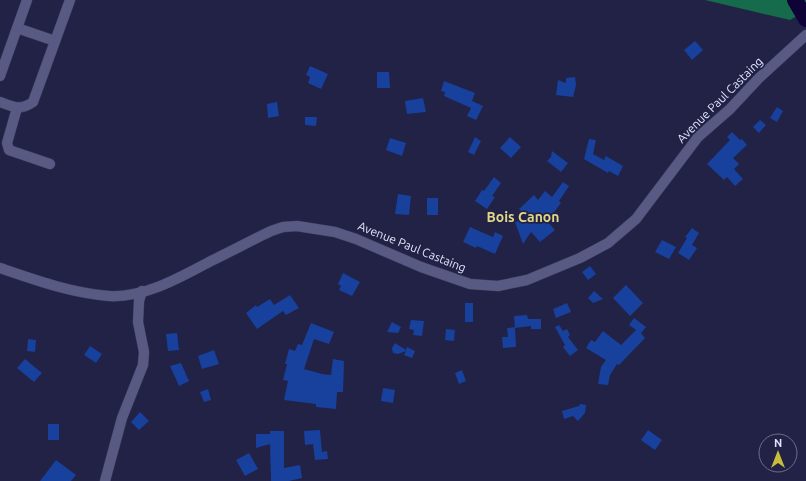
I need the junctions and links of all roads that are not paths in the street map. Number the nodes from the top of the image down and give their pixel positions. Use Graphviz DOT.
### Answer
graph roads {
  1 [pos="27,0"];
  2 [pos="70,0"];
  3 [pos="17,28"];
  4 [pos="804,36"];
  5 [pos="55,41"];
  6 [pos="0,76"];
  7 [pos="0,102"];
  8 [pos="17,108"];
  9 [pos="50,164"];
  10 [pos="0,268"];
  11 [pos="142,291"];
  12 [pos="105,481"];
  1 -- 3 [label="street"];
  2 -- 5 [label="street"];
  3 -- 5 [label="street"];
  3 -- 6 [label="street"];
  4 -- 11 [label="street, Avenue Paul Castaing"];
  5 -- 8 [label="street"];
  7 -- 8 [label="street"];
  8 -- 9 [label="street"];
  10 -- 11 [label="street, Avenue Paul Castaing"];
  11 -- 12 [label="street"];
}
